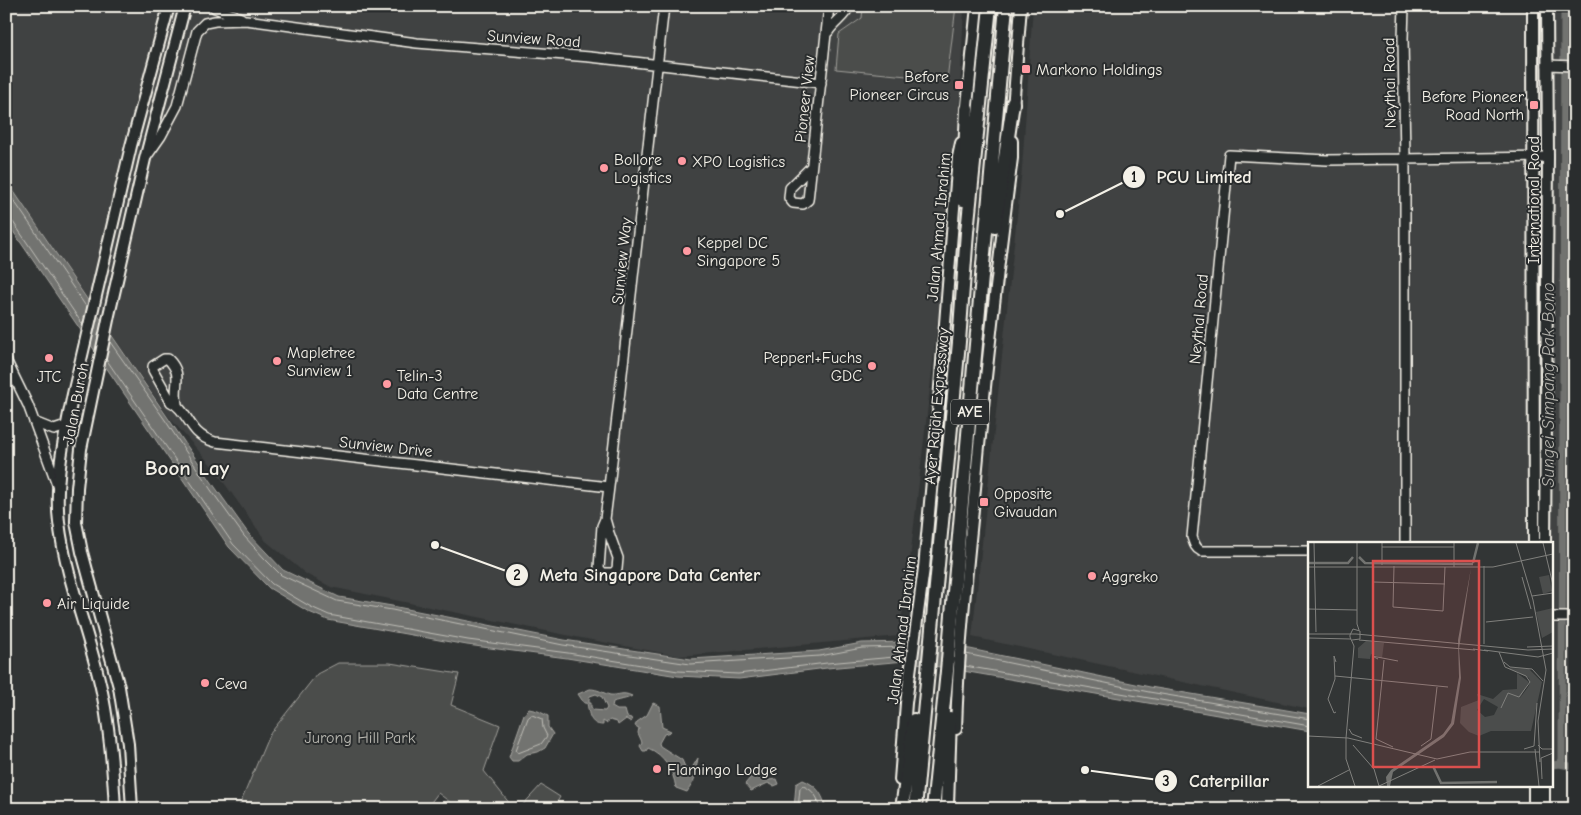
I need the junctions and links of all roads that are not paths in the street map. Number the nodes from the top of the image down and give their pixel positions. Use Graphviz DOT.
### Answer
graph roads {
  1 [pos="169,6"];
  2 [pos="213,6"];
  3 [pos="664,6"];
  4 [pos="829,6"];
  5 [pos="849,6"];
  6 [pos="977,6"];
  7 [pos="990,6"];
  8 [pos="1006,6"];
  9 [pos="1021,6"];
  10 [pos="1404,6"];
  11 [pos="1533,6"];
  12 [pos="1547,6"];
  13 [pos="185,8"];
  14 [pos="246,20"];
  15 [pos="826,35"];
  16 [pos="657,66"];
  17 [pos="1551,66"];
  18 [pos="1575,66"];
  19 [pos="821,84"];
  20 [pos="1013,103"];
  21 [pos="967,110"];
  22 [pos="1534,157"];
  23 [pos="1548,157"];
  24 [pos="145,159"];
  25 [pos="1405,159"];
  26 [pos="811,167"];
  27 [pos="967,232"];
  28 [pos="982,292"];
  29 [pos="6,360"];
  30 [pos="176,404"];
  31 [pos="34,422"];
  32 [pos="66,426"];
  33 [pos="58,487"];
  34 [pos="610,487"];
  35 [pos="605,519"];
  36 [pos="1405,542"];
  37 [pos="1534,542"];
  38 [pos="1545,542"];
  39 [pos="1308,551"];
  40 [pos="1554,617"];
  41 [pos="1571,617"];
  42 [pos="947,671"];
  43 [pos="926,677"];
  44 [pos="1534,788"];
  45 [pos="1544,788"];
  46 [pos="947,807"];
  47 [pos="115,809"];
  48 [pos="132,809"];
  49 [pos="898,809"];
  50 [pos="902,809"];
  51 [pos="915,809"];
  52 [pos="932,809"];
  53 [pos="1534,809"];
  54 [pos="1544,809"];
  1 -- 32 [label="main road, Jalan Buroh"];
  2 -- 14 [label="street, Sunview Road"];
  3 -- 16 [label="street, Sunview Way"];
  4 -- 15 [label="street, Pioneer View"];
  5 -- 15 [label="street, Pioneer View"];
  6 -- 21 [label="main road, Jalan Ahmad Ibrahim"];
  7 -- 27 [label="highway, Ayer Rajah Expressway / AYE"];
  8 -- 28 [label="highway, AYE"];
  9 -- 20 [label="main road"];
  10 -- 25 [label="street, Neythai Road"];
  11 -- 22 [label="main road, International Road"];
  12 -- 17 [label="main road, International Road"];
  13 -- 24 [label="main road, Jalan Buroh"];
  14 -- 16 [label="street, Sunview Road"];
  14 -- 24 [label="street, Sunview Road"];
  15 -- 19 [label="street, Pioneer View"];
  16 -- 19 [label="street, Sunview Road"];
  16 -- 34 [label="street, Sunview Way"];
  17 -- 18 [label="street"];
  17 -- 23 [label="main road, International Road"];
  19 -- 26 [label="street, Pioneer View"];
  20 -- 28 [label="highway"];
  20 -- 46 [label="main road"];
  21 -- 27 [label="highway"];
  21 -- 49 [label="main road, Jalan Ahmad Ibrahim"];
  22 -- 23 [label="street, Neythal Road"];
  22 -- 25 [label="street, Neythal Road"];
  22 -- 37 [label="main road, International Road"];
  23 -- 38 [label="main road, International Road"];
  24 -- 48 [label="main road, Jalan Buroh"];
  25 -- 36 [label="street"];
  25 -- 39 [label="street, Neythal Road"];
  27 -- 43 [label="highway, Ayer Rajah Expressway / AYE"];
  28 -- 42 [label="highway, AYE"];
  29 -- 31 [label="street"];
  30 -- 30 [label="street, Sunview Drive"];
  30 -- 34 [label="street, Sunview Drive"];
  31 -- 32 [label="street, Jalan Buroh"];
  31 -- 33 [label="street, Jalan Buroh"];
  32 -- 33 [label="main road, Jalan Buroh"];
  33 -- 47 [label="main road, Jalan Buroh"];
  34 -- 35 [label="street, Sunview Way"];
  35 -- 35 [label="street, Sunview Way"];
  40 -- 41 [label="street"];
  42 -- 46 [label="highway"];
  42 -- 52 [label="highway, AYE"];
  43 -- 50 [label="highway"];
  43 -- 51 [label="highway, Ayer Rajah Expressway / AYE"];
  44 -- 53 [label="main road"];
  45 -- 54 [label="main road"];
}
